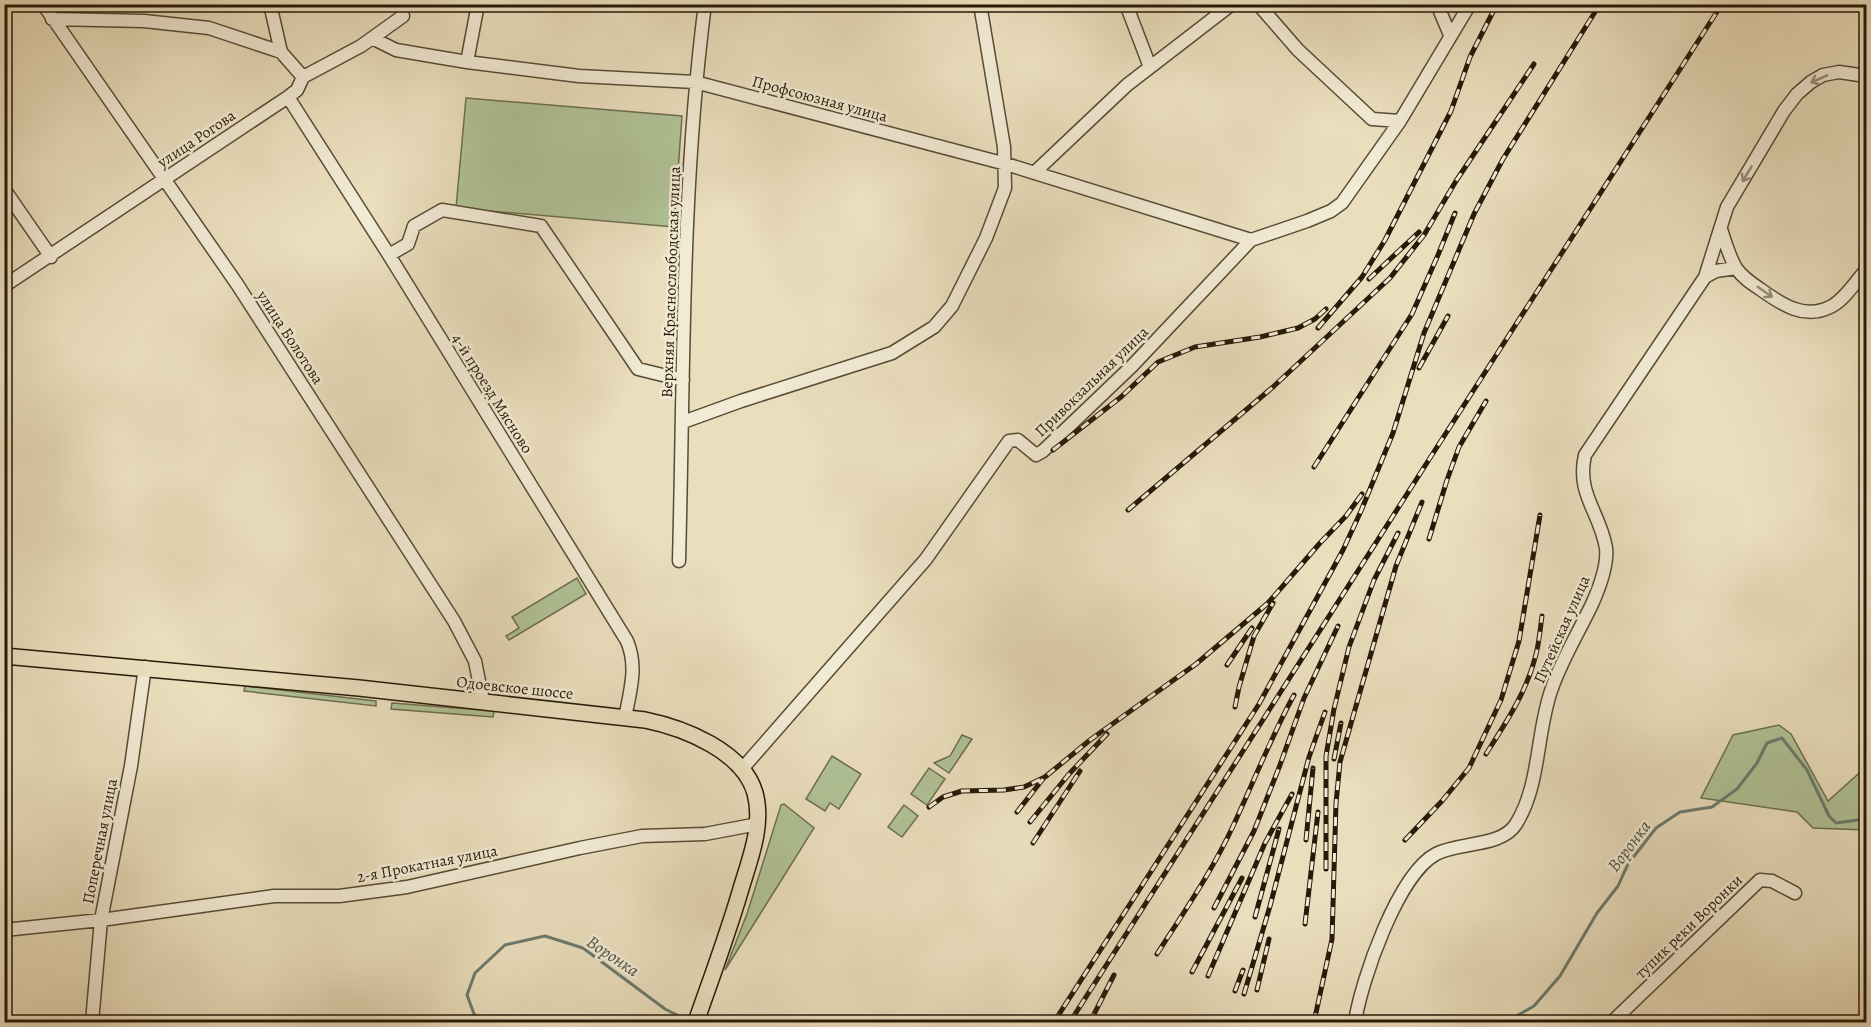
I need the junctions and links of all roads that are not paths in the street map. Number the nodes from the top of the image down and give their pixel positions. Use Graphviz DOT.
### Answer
graph roads {
  1 [pos="43,4"];
  2 [pos="270,4"];
  3 [pos="478,4"];
  4 [pos="705,4"];
  5 [pos="980,4"];
  6 [pos="1126,4"];
  7 [pos="1232,4"];
  8 [pos="1258,4"];
  9 [pos="1437,4"];
  10 [pos="1470,4"];
  11 [pos="403,16"];
  12 [pos="52,19"];
  13 [pos="1450,35"];
  14 [pos="372,38"];
  15 [pos="281,52"];
  16 [pos="467,62"];
  17 [pos="1150,68"];
  18 [pos="1866,76"];
  19 [pos="303,77"];
  20 [pos="695,82"];
  21 [pos="288,97"];
  22 [pos="1400,121"];
  23 [pos="1006,164"];
  24 [pos="1034,173"];
  25 [pos="163,180"];
  26 [pos="4,189"];
  27 [pos="1722,229"];
  28 [pos="1251,240"];
  29 [pos="389,255"];
  30 [pos="51,257"];
  31 [pos="1736,268"];
  32 [pos="1866,270"];
  33 [pos="1705,278"];
  34 [pos="4,286"];
  35 [pos="683,380"];
  36 [pos="683,422"];
  37 [pos="679,561"];
  38 [pos="4,656"];
  39 [pos="145,667"];
  40 [pos="483,701"];
  41 [pos="625,718"];
  42 [pos="742,769"];
  43 [pos="758,824"];
  44 [pos="1795,893"];
  45 [pos="101,920"];
  46 [pos="4,930"];
  47 [pos="1614,1022"];
  48 [pos="92,1023"];
  49 [pos="696,1023"];
  50 [pos="1355,1023"];
  1 -- 12 [label="street, улица Болотова"];
  2 -- 15 [label="street"];
  3 -- 16 [label="street"];
  4 -- 20 [label="street, Верхняя Краснослободская улица"];
  5 -- 23 [label="street"];
  6 -- 17 [label="street"];
  7 -- 17 [label="street"];
  8 -- 22 [label="street"];
  9 -- 13 [label="street"];
  10 -- 13 [label="street, Привокзальная улица"];
  11 -- 14 [label="street, улица Рогова"];
  12 -- 15 [label="street"];
  12 -- 25 [label="street, улица Болотова"];
  13 -- 22 [label="street, Привокзальная улица"];
  14 -- 16 [label="street, Профсоюзная улица"];
  14 -- 19 [label="street, улица Рогова"];
  15 -- 19 [label="street"];
  16 -- 20 [label="street, Профсоюзная улица"];
  17 -- 24 [label="street"];
  18 -- 27 [label="street, Путейская улица, one-way"];
  19 -- 21 [label="street, улица Рогова"];
  20 -- 23 [label="street, Профсоюзная улица"];
  20 -- 35 [label="street, Верхняя Краснослободская улица"];
  21 -- 25 [label="street, улица Рогова"];
  21 -- 29 [label="street, 4-й проезд Мясново"];
  22 -- 28 [label="street, Привокзальная улица"];
  23 -- 24 [label="street, Профсоюзная улица"];
  23 -- 36 [label="street"];
  24 -- 28 [label="street, Профсоюзная улица"];
  25 -- 30 [label="street, улица Рогова"];
  25 -- 40 [label="street, улица Болотова"];
  26 -- 30 [label="street"];
  27 -- 31 [label="street"];
  27 -- 33 [label="street, Путейская улица"];
  28 -- 42 [label="street, Привокзальная улица"];
  29 -- 35 [label="street"];
  29 -- 41 [label="street, 4-й проезд Мясново"];
  30 -- 34 [label="street, улица Рогова"];
  31 -- 32 [label="street, one-way"];
  31 -- 33 [label="street"];
  33 -- 50 [label="street, Путейская улица"];
  35 -- 36 [label="street, Верхняя Краснослободская улица"];
  36 -- 37 [label="street, Верхняя Краснослободская улица"];
  38 -- 39 [label="main road, Одоевское шоссе"];
  39 -- 40 [label="main road, Одоевское шоссе"];
  39 -- 45 [label="street, Поперечная улица"];
  40 -- 41 [label="main road, Одоевское шоссе"];
  41 -- 42 [label="main road, Одоевское шоссе"];
  42 -- 43 [label="main road, Одоевское шоссе"];
  43 -- 45 [label="street, 2-я Прокатная улица"];
  43 -- 49 [label="main road, Одоевское шоссе"];
  44 -- 47 [label="street, тупик реки Воронки"];
  45 -- 46 [label="street, 2-я Прокатная улица"];
  45 -- 48 [label="street, Поперечная улица"];
}
